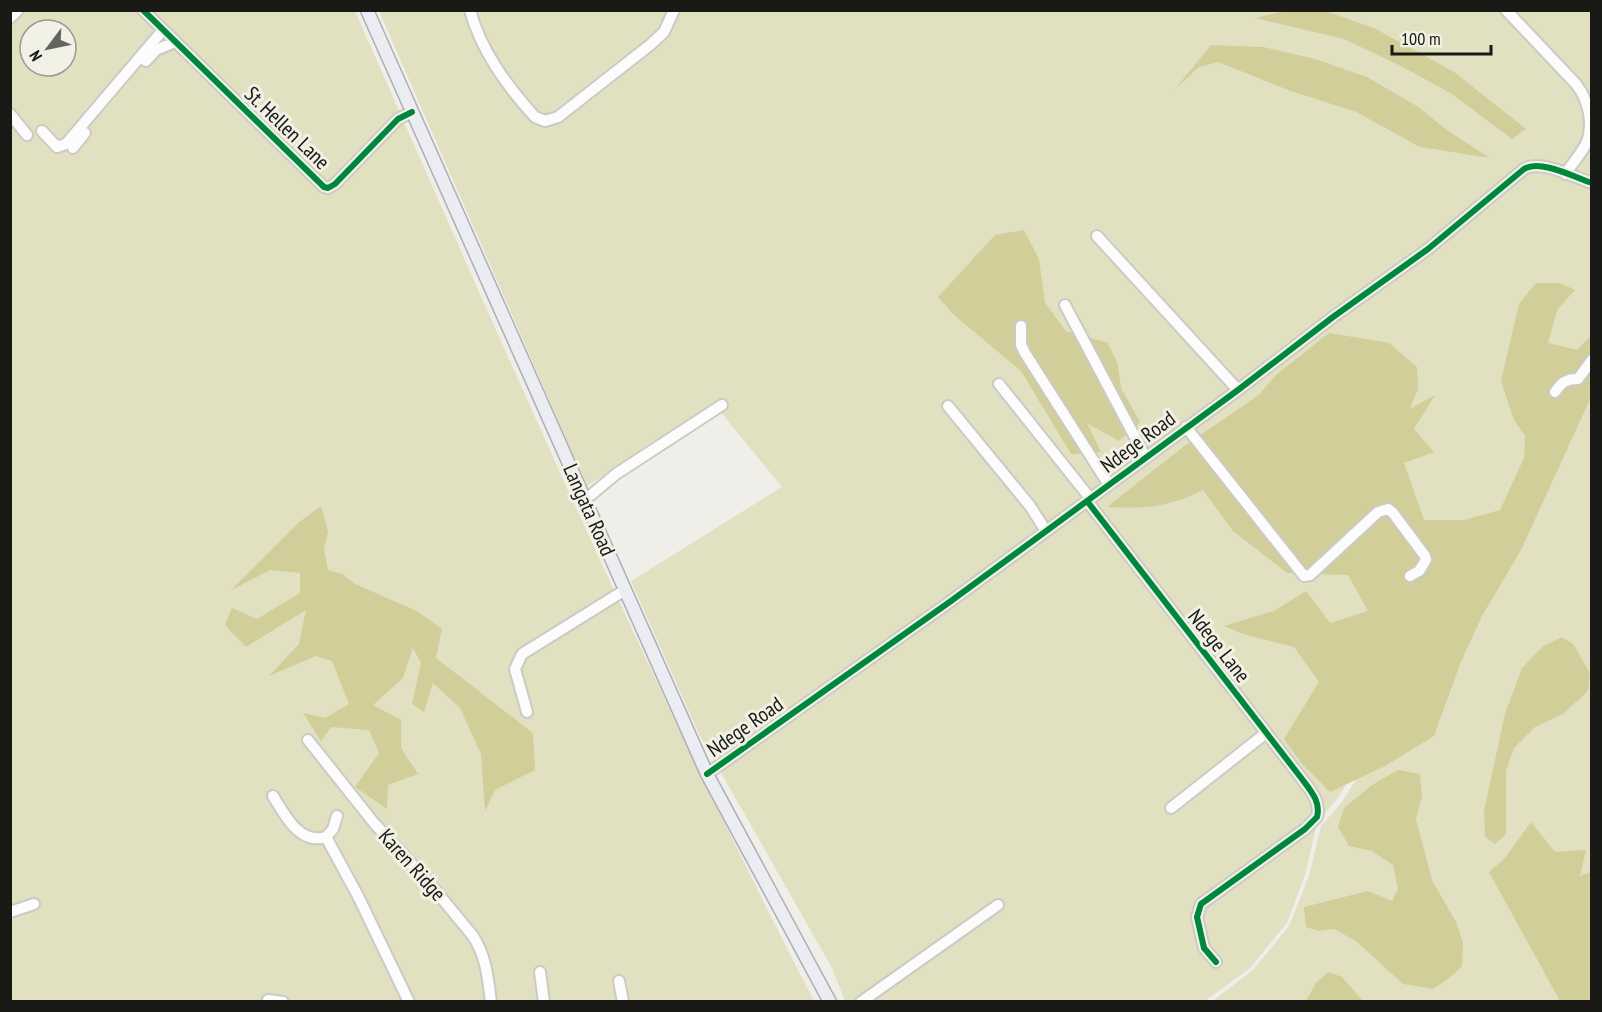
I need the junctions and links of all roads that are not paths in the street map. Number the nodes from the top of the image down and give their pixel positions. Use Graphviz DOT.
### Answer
graph roads {
  1 [pos="18,10"];
  2 [pos="143,10"];
  3 [pos="367,10"];
  4 [pos="470,10"];
  5 [pos="674,10"];
  6 [pos="1506,10"];
  7 [pos="10,18"];
  8 [pos="163,30"];
  9 [pos="175,42"];
  10 [pos="1587,89"];
  11 [pos="412,112"];
  12 [pos="10,114"];
  13 [pos="42,131"];
  14 [pos="27,135"];
  15 [pos="73,148"];
  16 [pos="1564,174"];
  17 [pos="1592,183"];
  18 [pos="1097,236"];
  19 [pos="1065,305"];
  20 [pos="1021,326"];
  21 [pos="1592,360"];
  22 [pos="999,384"];
  23 [pos="1238,390"];
  24 [pos="1555,392"];
  25 [pos="722,405"];
  26 [pos="948,406"];
  27 [pos="1186,427"];
  28 [pos="1146,458"];
  29 [pos="1109,485"];
  30 [pos="585,500"];
  31 [pos="1088,500"];
  32 [pos="1046,531"];
  33 [pos="1410,576"];
  34 [pos="625,590"];
  35 [pos="528,712"];
  36 [pos="1266,733"];
  37 [pos="308,740"];
  38 [pos="707,774"];
  39 [pos="273,796"];
  40 [pos="1171,808"];
  41 [pos="337,816"];
  42 [pos="326,837"];
  43 [pos="33,904"];
  44 [pos="998,904"];
  45 [pos="10,912"];
  46 [pos="1216,962"];
  47 [pos="540,972"];
  48 [pos="619,981"];
  49 [pos="268,1000"];
  50 [pos="283,1002"];
  51 [pos="409,1002"];
  52 [pos="491,1002"];
  53 [pos="544,1002"];
  54 [pos="623,1002"];
  55 [pos="830,1002"];
  56 [pos="861,1002"];
  1 -- 7 [label="street"];
  2 -- 8 [label="street, St. Hellen Lane"];
  3 -- 11 [label="main road, Langata Road"];
  4 -- 5 [label="street"];
  6 -- 10 [label="street"];
  8 -- 9 [label="street, St. Hellen Lane"];
  8 -- 13 [label="street"];
  9 -- 11 [label="street, St. Hellen Lane"];
  9 -- 15 [label="street"];
  10 -- 16 [label="street"];
  11 -- 30 [label="main road, Langata Road"];
  12 -- 14 [label="street"];
  16 -- 17 [label="street, Ndege Road"];
  16 -- 23 [label="street, Ndege Road"];
  18 -- 23 [label="street"];
  19 -- 28 [label="street"];
  20 -- 29 [label="street"];
  21 -- 24 [label="street"];
  22 -- 31 [label="street, Ndege Lane"];
  23 -- 27 [label="street, Ndege Road"];
  25 -- 30 [label="street"];
  26 -- 32 [label="street"];
  27 -- 28 [label="street, Ndege Road"];
  27 -- 33 [label="street"];
  28 -- 29 [label="street, Ndege Road"];
  29 -- 31 [label="street, Ndege Road"];
  30 -- 34 [label="main road, Langata Road"];
  31 -- 32 [label="street, Ndege Road"];
  31 -- 36 [label="street, Ndege Lane"];
  32 -- 38 [label="street, Ndege Road"];
  34 -- 35 [label="street"];
  34 -- 38 [label="main road, Langata Road"];
  36 -- 40 [label="street"];
  36 -- 46 [label="street, Ndege Lane"];
  37 -- 52 [label="street, Karen Ridge"];
  38 -- 55 [label="main road, Langata Road"];
  39 -- 42 [label="street"];
  41 -- 42 [label="street"];
  42 -- 51 [label="street"];
  43 -- 45 [label="street"];
  44 -- 56 [label="street"];
  47 -- 53 [label="street"];
  48 -- 54 [label="street"];
  49 -- 50 [label="street"];
}
